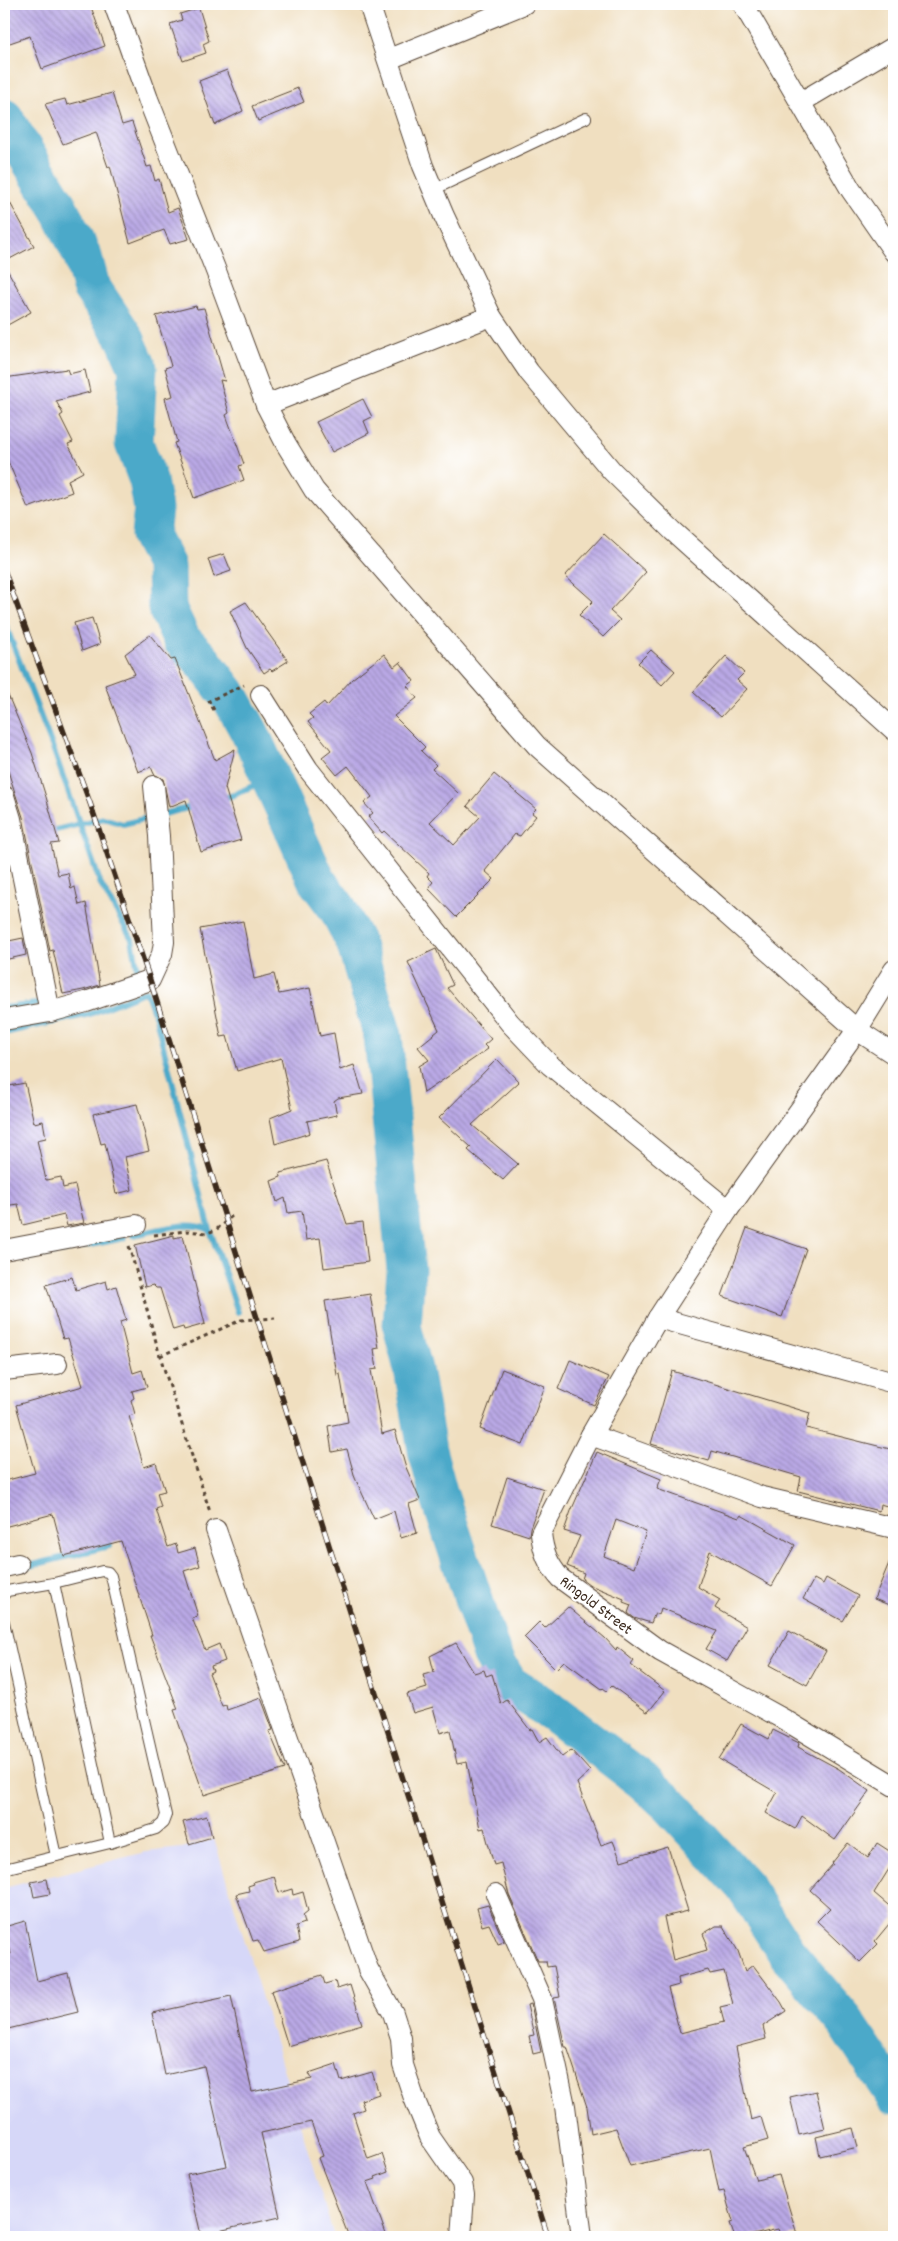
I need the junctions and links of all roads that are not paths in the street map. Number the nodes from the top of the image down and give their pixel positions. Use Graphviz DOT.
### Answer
graph roads {
  1 [pos="114,4"];
  2 [pos="369,4"];
  3 [pos="524,4"];
  4 [pos="743,4"];
  5 [pos="894,47"];
  6 [pos="389,60"];
  7 [pos="801,102"];
  8 [pos="586,118"];
  9 [pos="433,190"];
  10 [pos="894,252"];
  11 [pos="491,316"];
  12 [pos="266,405"];
  13 [pos="261,695"];
  14 [pos="894,730"];
  15 [pos="154,786"];
  16 [pos="4,796"];
  17 [pos="894,970"];
  18 [pos="50,1012"];
  19 [pos="4,1020"];
  20 [pos="857,1030"];
  21 [pos="894,1054"];
  22 [pos="728,1210"];
  23 [pos="136,1234"];
  24 [pos="4,1250"];
  25 [pos="658,1318"];
  26 [pos="56,1364"];
  27 [pos="4,1370"];
  28 [pos="894,1383"];
  29 [pos="591,1435"];
  30 [pos="894,1528"];
  31 [pos="216,1530"];
  32 [pos="54,1583"];
  33 [pos="4,1595"];
  34 [pos="4,1622"];
  35 [pos="894,1786"];
  36 [pos="110,1843"];
  37 [pos="56,1856"];
  38 [pos="4,1869"];
  39 [pos="496,1894"];
  40 [pos="462,2237"];
  41 [pos="582,2237"];
  1 -- 12 [label="street"];
  2 -- 6 [label="street"];
  3 -- 6 [label="street"];
  4 -- 7 [label="street"];
  5 -- 7 [label="street"];
  6 -- 9 [label="street"];
  7 -- 10 [label="street"];
  8 -- 9 [label="lane"];
  9 -- 11 [label="street"];
  11 -- 12 [label="street"];
  11 -- 14 [label="street"];
  12 -- 20 [label="street"];
  13 -- 22 [label="street"];
  15 -- 18 [label="street"];
  16 -- 18 [label="street"];
  17 -- 20 [label="street, Ringold Street"];
  18 -- 19 [label="street"];
  20 -- 21 [label="street"];
  20 -- 22 [label="street, Ringold Street"];
  22 -- 25 [label="street, Ringold Street"];
  23 -- 24 [label="street"];
  25 -- 28 [label="street"];
  25 -- 29 [label="street, Ringold Street"];
  26 -- 27 [label="street"];
  29 -- 30 [label="street"];
  29 -- 35 [label="street, Ringold Street"];
  31 -- 40 [label="street"];
  32 -- 33 [label="lane"];
  32 -- 36 [label="lane"];
  32 -- 36 [label="lane"];
  34 -- 37 [label="lane"];
  36 -- 37 [label="lane"];
  37 -- 38 [label="lane"];
  39 -- 41 [label="street"];
}
